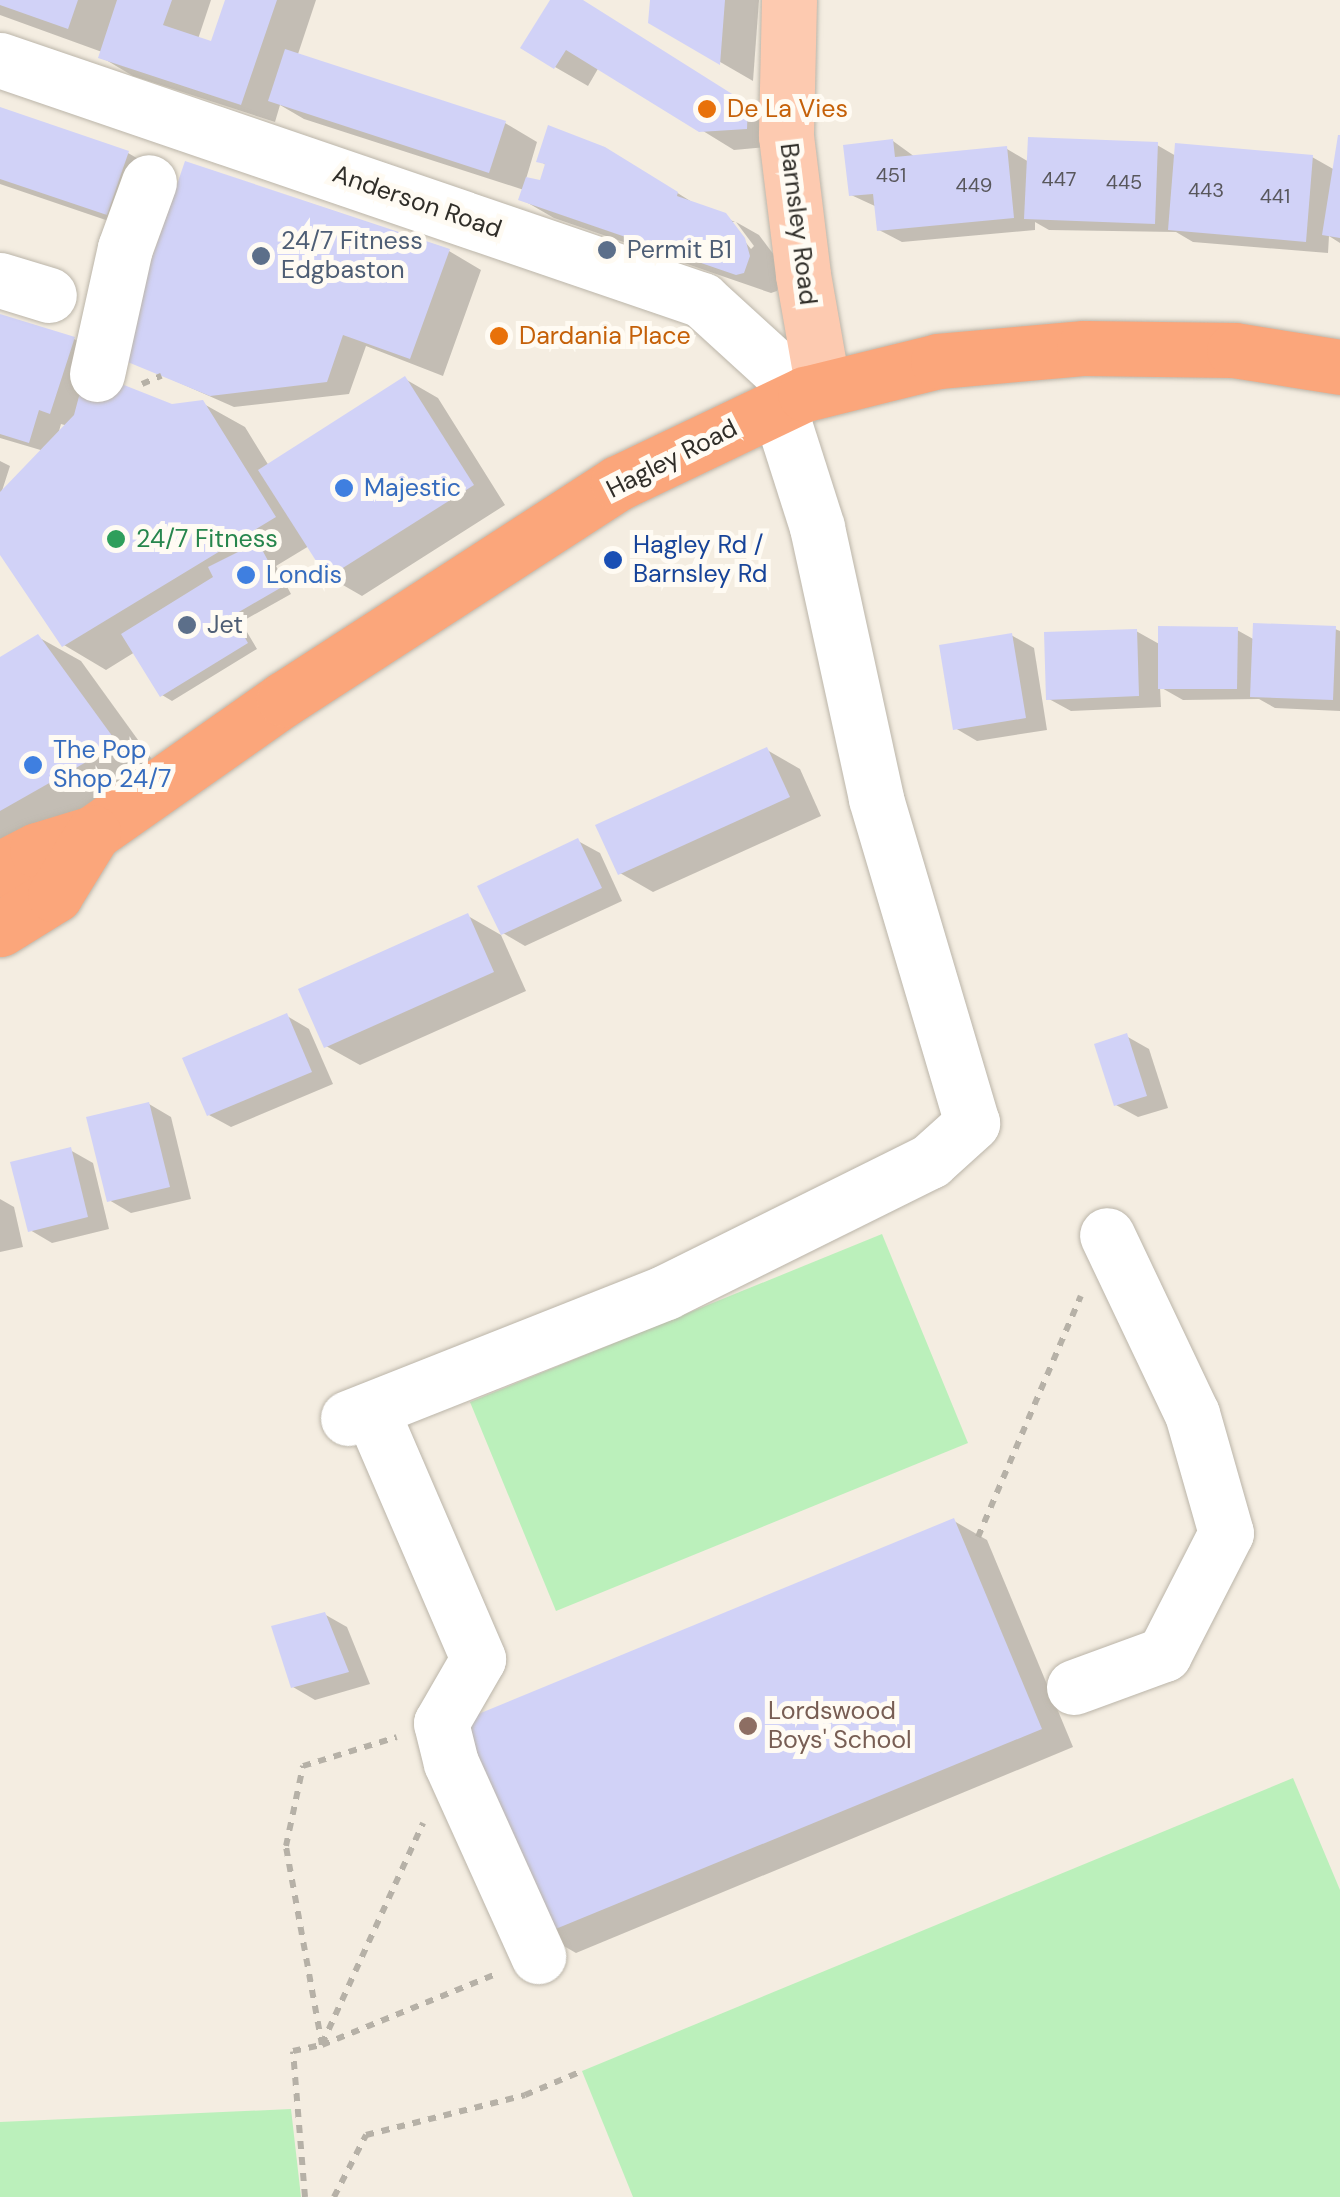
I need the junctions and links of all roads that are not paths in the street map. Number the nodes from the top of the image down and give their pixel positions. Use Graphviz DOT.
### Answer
graph roads {
  1 [pos="789,0"];
  2 [pos="0,60"];
  3 [pos="171,118"];
  4 [pos="1340,368"];
  5 [pos="97,374"];
  6 [pos="802,396"];
  7 [pos="94,833"];
  8 [pos="0,869"];
  9 [pos="0,929"];
  10 [pos="1106,1235"];
  11 [pos="1074,1687"];
  12 [pos="538,1956"];
  1 -- 6 [label="main road, Barnsley Road"];
  2 -- 3 [label="street, Anderson Road"];
  3 -- 5 [label="street"];
  3 -- 6 [label="street, Anderson Road"];
  4 -- 6 [label="highway, Hagley Road"];
  6 -- 7 [label="highway, Hagley Road"];
  6 -- 12 [label="street"];
  7 -- 8 [label="highway, Hagley Road"];
  7 -- 9 [label="highway, Hagley Road"];
  10 -- 11 [label="street"];
}
